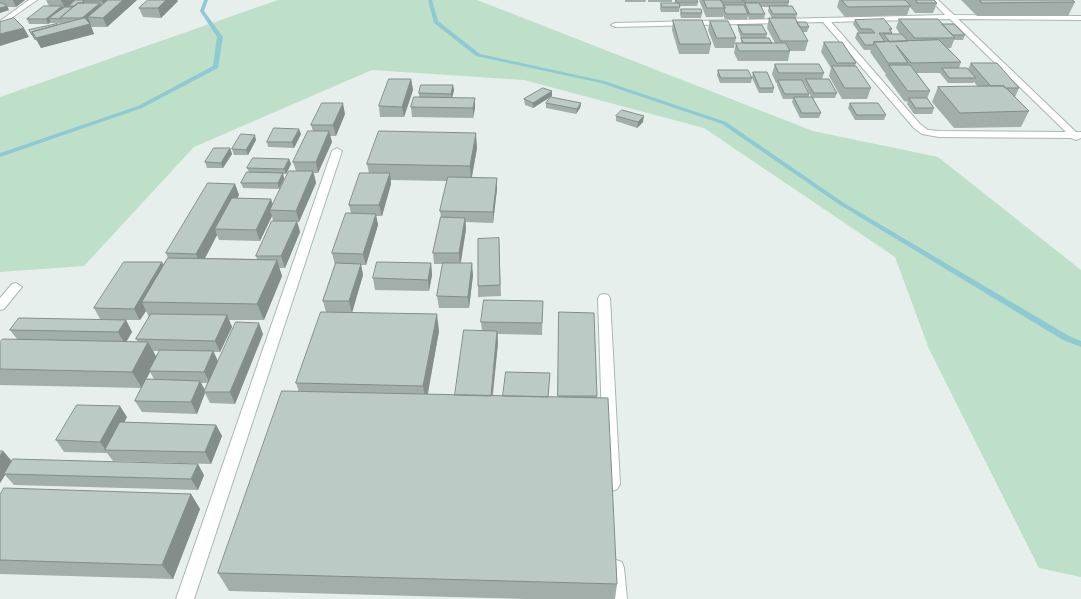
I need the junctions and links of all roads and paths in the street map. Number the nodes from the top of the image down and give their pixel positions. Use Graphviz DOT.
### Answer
graph roads {
  1 [pos="34,0"];
  2 [pos="934,0"];
  3 [pos="1069,9"];
  4 [pos="950,17"];
  5 [pos="1081,19"];
  6 [pos="826,21"];
  7 [pos="0,24"];
  8 [pos="615,24"];
  9 [pos="1077,135"];
  10 [pos="1081,143"];
  11 [pos="338,151"];
  12 [pos="16,286"];
  13 [pos="604,298"];
  14 [pos="0,306"];
  15 [pos="613,496"];
  16 [pos="616,551"];
  17 [pos="185,599"];
  18 [pos="618,599"];
  1 -- 7 [label="street"];
  2 -- 4 [label="street"];
  3 -- 5 [label="street"];
  4 -- 5 [label="street"];
  4 -- 6 [label="street"];
  4 -- 9 [label="street"];
  6 -- 8 [label="street"];
  6 -- 9 [label="street"];
  9 -- 10 [label="street"];
  11 -- 17 [label="street"];
  12 -- 14 [label="street"];
  13 -- 15 [label="street"];
  16 -- 18 [label="street"];
}
